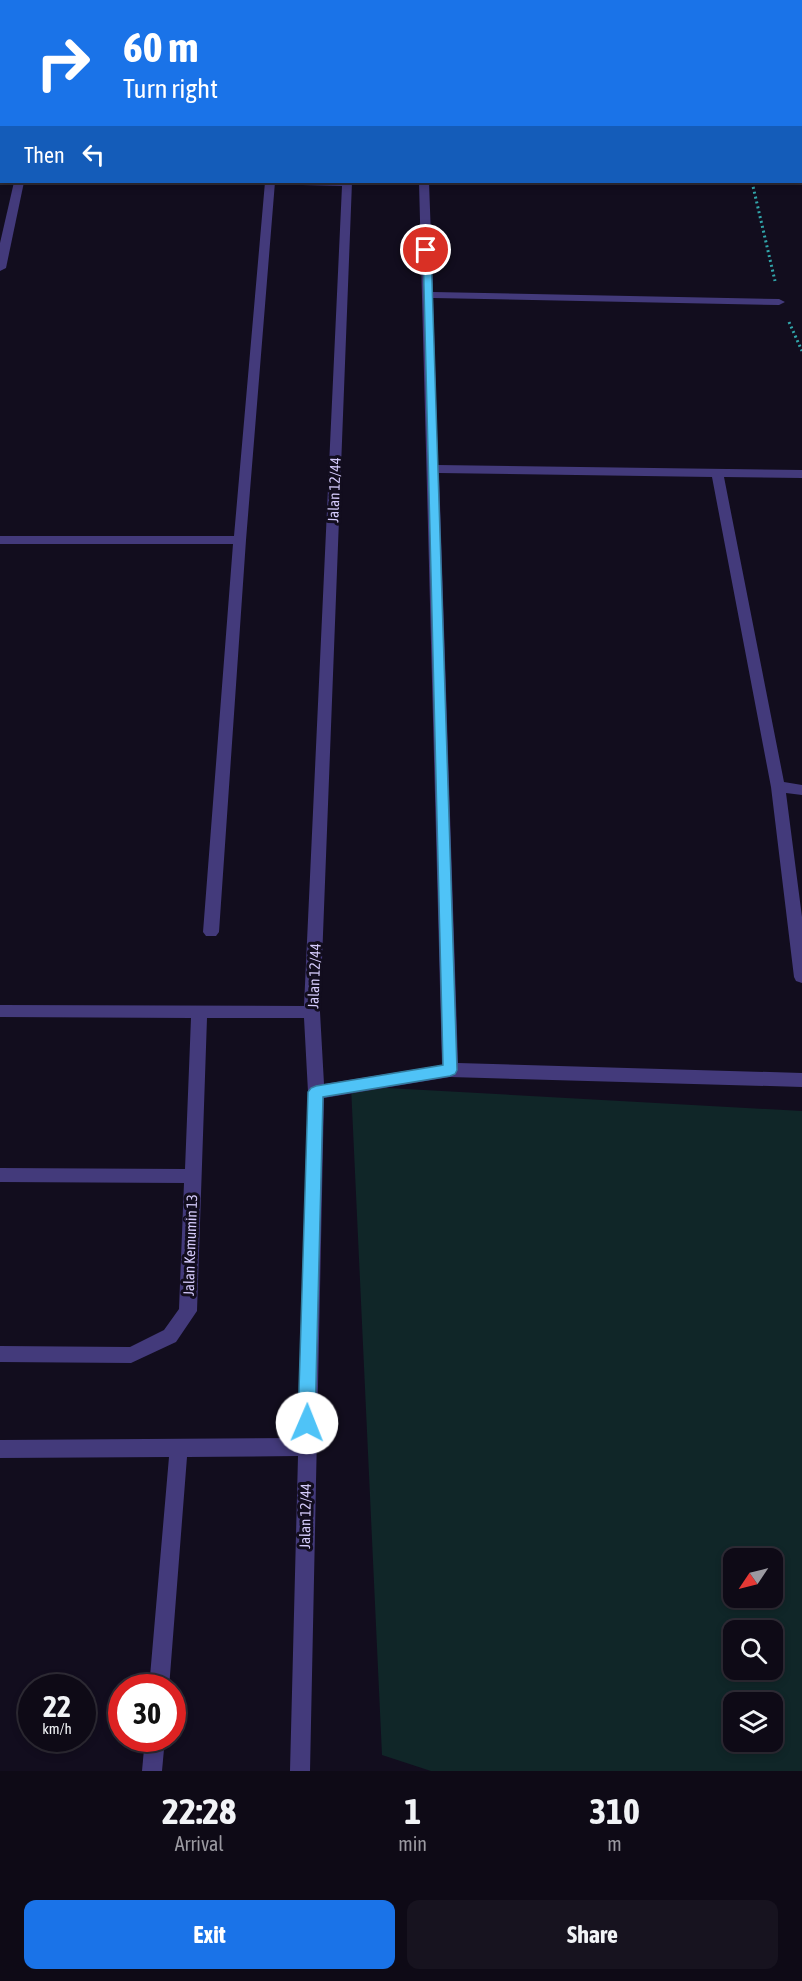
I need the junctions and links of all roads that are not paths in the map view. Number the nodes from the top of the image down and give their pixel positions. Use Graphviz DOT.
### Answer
graph roads {
  1 [pos="19,183"];
  2 [pos="270,183"];
  3 [pos="347,183"];
  4 [pos="424,183"];
  5 [pos="0,268"];
  6 [pos="428,295"];
  7 [pos="780,302"];
  8 [pos="433,469"];
  9 [pos="717,472"];
  10 [pos="802,474"];
  11 [pos="0,540"];
  12 [pos="240,540"];
  13 [pos="778,786"];
  14 [pos="802,790"];
  15 [pos="211,932"];
  16 [pos="802,977"];
  17 [pos="199,1010"];
  18 [pos="0,1011"];
  19 [pos="312,1012"];
  20 [pos="450,1070"];
  21 [pos="802,1080"];
  22 [pos="316,1092"];
  23 [pos="0,1175"];
  24 [pos="193,1176"];
  25 [pos="0,1354"];
  26 [pos="179,1447"];
  27 [pos="306,1447"];
  28 [pos="0,1449"];
  29 [pos="160,1674"];
  30 [pos="154,1752"];
  31 [pos="152,1771"];
  32 [pos="300,1771"];
  1 -- 5 [label="street"];
  2 -- 12 [label="street"];
  3 -- 19 [label="street, Jalan 12/44"];
  4 -- 6 [label="street"];
  6 -- 7 [label="street"];
  6 -- 8 [label="street"];
  8 -- 9 [label="street"];
  8 -- 20 [label="street"];
  9 -- 10 [label="street"];
  9 -- 13 [label="street"];
  11 -- 12 [label="street"];
  12 -- 15 [label="street"];
  13 -- 14 [label="street"];
  13 -- 16 [label="street"];
  17 -- 18 [label="street"];
  17 -- 19 [label="street"];
  17 -- 24 [label="street, Jalan Kemumin 13"];
  19 -- 22 [label="street, Jalan 12/44"];
  20 -- 21 [label="street"];
  20 -- 22 [label="street"];
  22 -- 27 [label="street, Jalan 12/44"];
  23 -- 24 [label="street"];
  24 -- 25 [label="street, Jalan Kemumin 13"];
  26 -- 27 [label="street"];
  26 -- 28 [label="street"];
  26 -- 29 [label="street"];
  27 -- 32 [label="street, Jalan 12/44"];
  30 -- 31 [label="street"];
}
